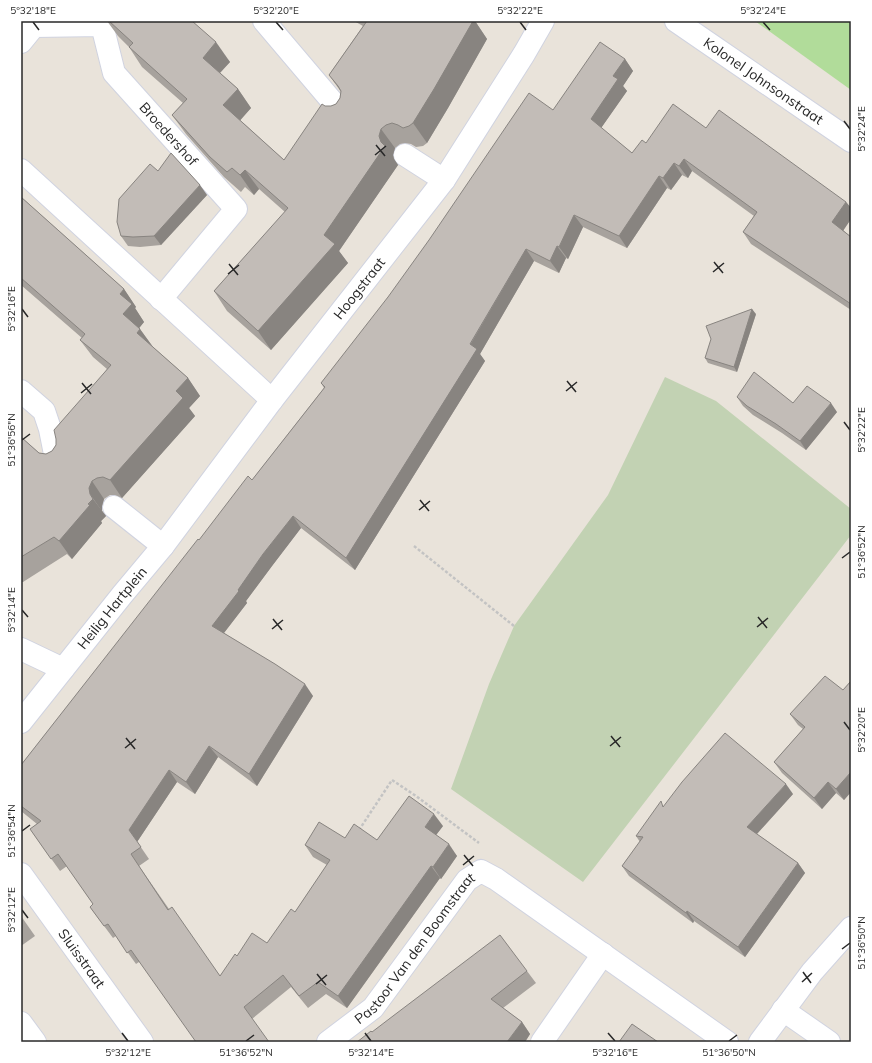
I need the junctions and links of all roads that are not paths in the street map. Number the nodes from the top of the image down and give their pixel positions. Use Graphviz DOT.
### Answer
graph roads {
  1 [pos="264,21"];
  2 [pos="543,21"];
  3 [pos="676,21"];
  4 [pos="21,42"];
  5 [pos="342,113"];
  6 [pos="851,141"];
  7 [pos="405,155"];
  8 [pos="21,170"];
  9 [pos="444,180"];
  10 [pos="161,299"];
  11 [pos="21,391"];
  12 [pos="272,400"];
  13 [pos="56,459"];
  14 [pos="114,507"];
  15 [pos="163,546"];
  16 [pos="21,649"];
  17 [pos="63,669"];
  18 [pos="21,722"];
  19 [pos="21,874"];
  20 [pos="851,928"];
  21 [pos="603,954"];
  22 [pos="783,1010"];
  23 [pos="21,1023"];
  24 [pos="34,1042"];
  25 [pos="142,1042"];
  26 [pos="328,1042"];
  27 [pos="542,1042"];
  28 [pos="727,1042"];
  29 [pos="760,1042"];
  30 [pos="829,1042"];
  1 -- 5 [label="street"];
  2 -- 9 [label="street, Hoogstraat"];
  3 -- 6 [label="street, Kolonel Johnsonstraat"];
  4 -- 10 [label="street, Broedershof"];
  7 -- 9 [label="street"];
  8 -- 10 [label="street"];
  9 -- 12 [label="street, Hoogstraat"];
  10 -- 12 [label="street"];
  11 -- 13 [label="street"];
  12 -- 15 [label="street, Hoogstraat"];
  14 -- 15 [label="street"];
  15 -- 17 [label="street, Heilig Hartplein"];
  16 -- 17 [label="street"];
  17 -- 18 [label="street, Heilig Hartplein"];
  19 -- 25 [label="street, Sluisstraat"];
  20 -- 22 [label="street"];
  21 -- 26 [label="street, Pastoor Van den Boomstraat"];
  21 -- 27 [label="street"];
  21 -- 28 [label="street, Pastoor Van den Boomstraat"];
  22 -- 29 [label="street"];
  22 -- 30 [label="street"];
  23 -- 24 [label="street"];
}
